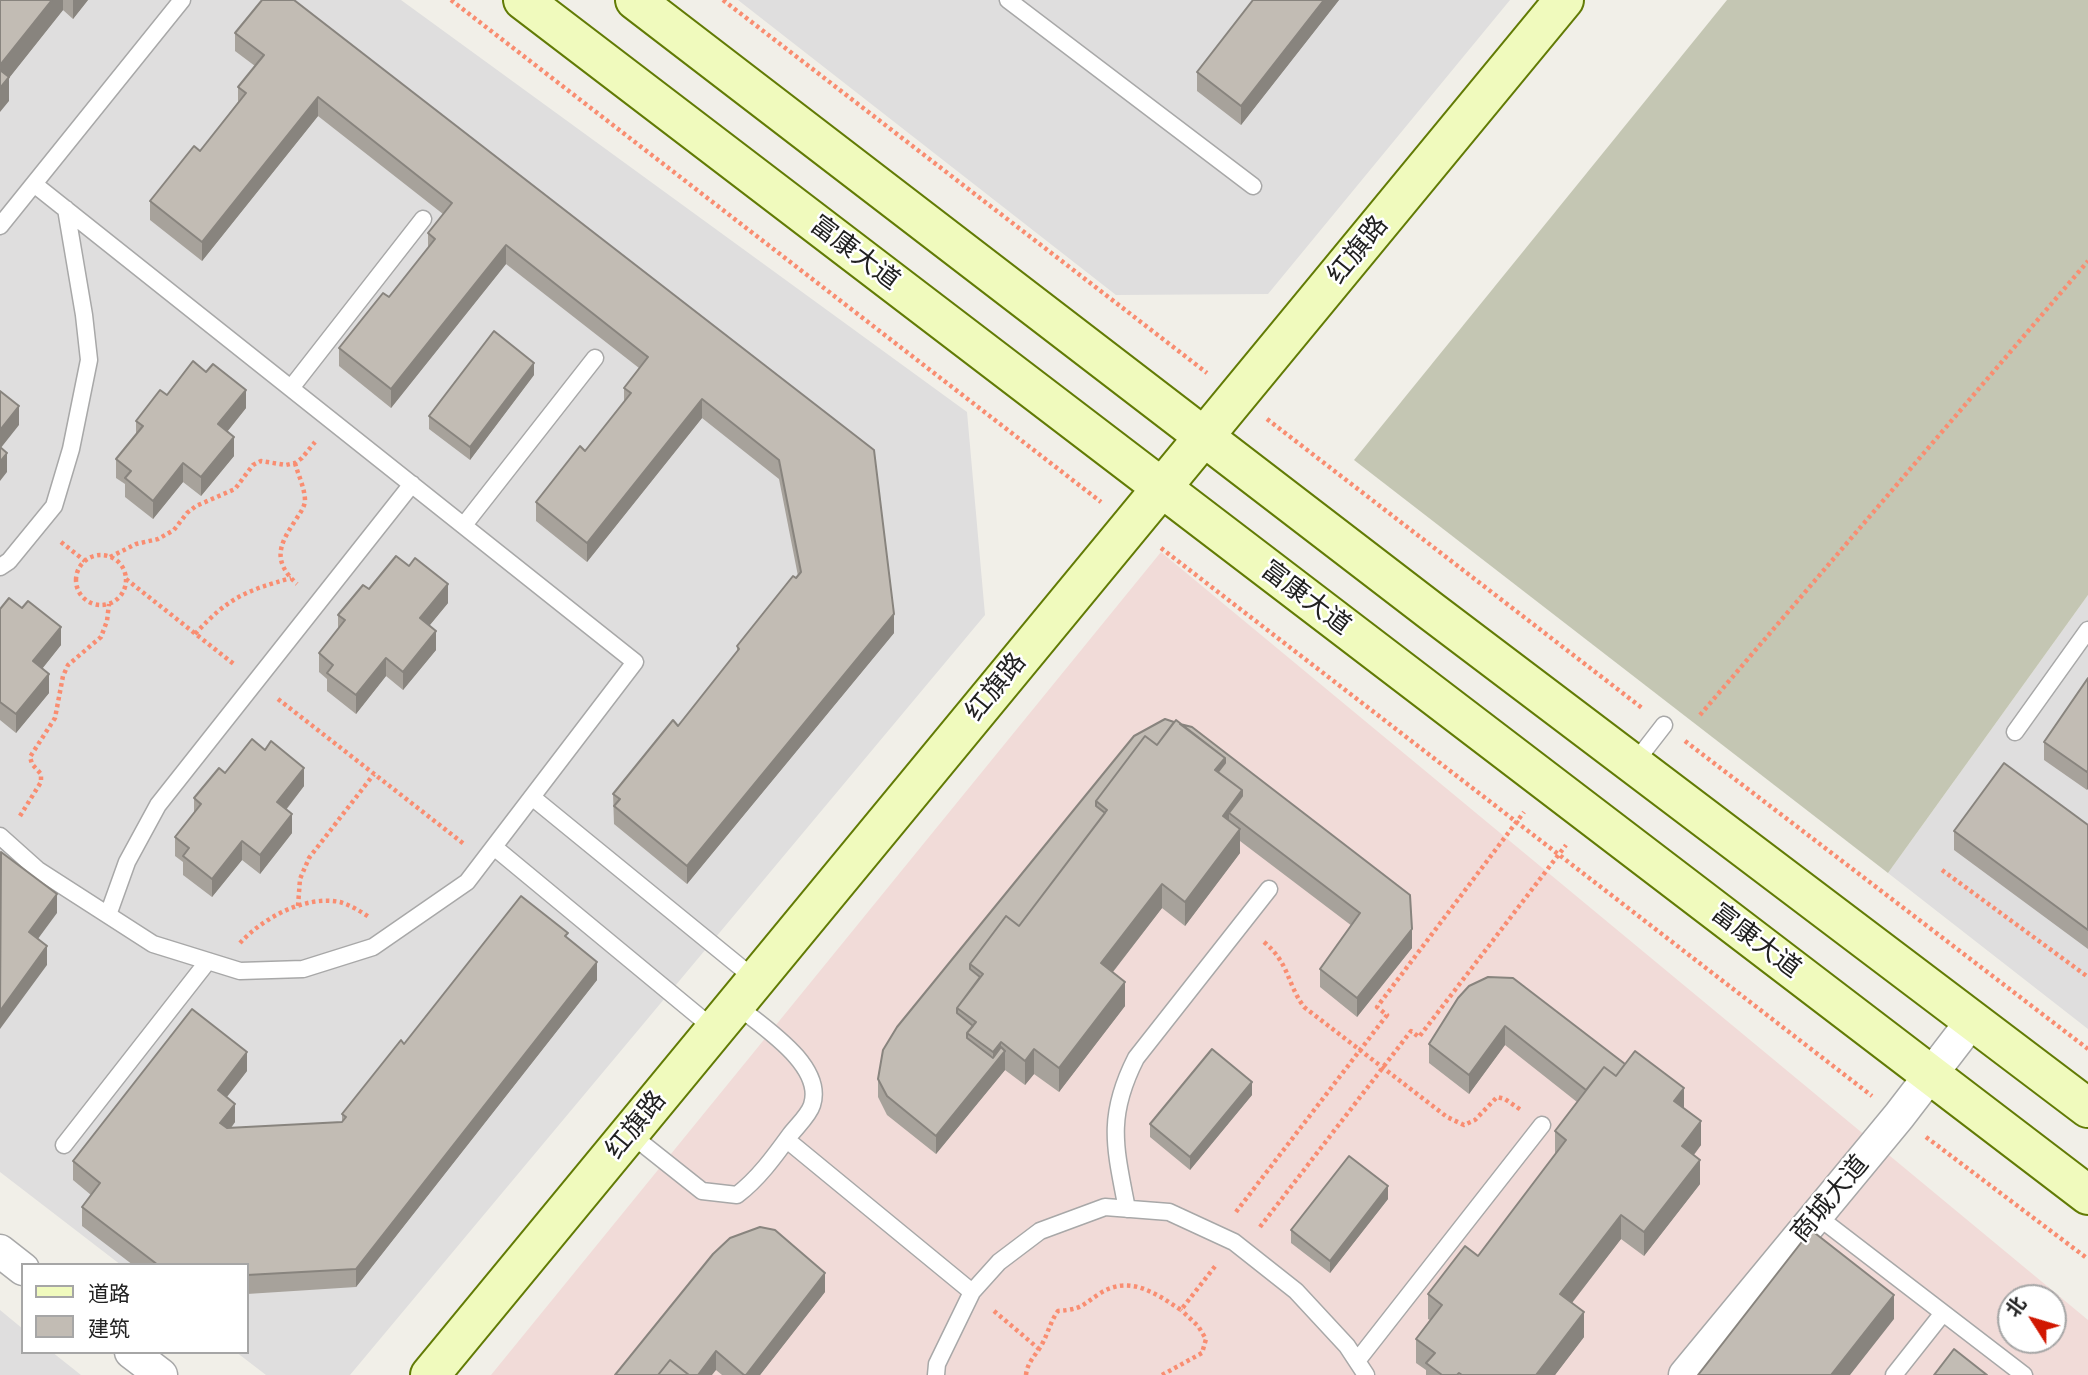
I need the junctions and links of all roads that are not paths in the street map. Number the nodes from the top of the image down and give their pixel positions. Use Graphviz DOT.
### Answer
graph roads {
  1 [pos="182,0"];
  2 [pos="523,0"];
  3 [pos="635,0"];
  4 [pos="1008,0"];
  5 [pos="1564,0"];
  6 [pos="34,184"];
  7 [pos="1253,186"];
  8 [pos="65,209"];
  9 [pos="423,219"];
  10 [pos="0,226"];
  11 [pos="595,358"];
  12 [pos="291,388"];
  13 [pos="1203,437"];
  14 [pos="412,484"];
  15 [pos="1160,487"];
  16 [pos="464,525"];
  17 [pos="0,566"];
  18 [pos="2088,630"];
  19 [pos="1664,725"];
  20 [pos="2015,732"];
  21 [pos="1633,765"];
  22 [pos="532,797"];
  23 [pos="2,838"];
  24 [pos="489,854"];
  25 [pos="1269,889"];
  26 [pos="108,915"];
  27 [pos="215,963"];
  28 [pos="735,1004"];
  29 [pos="1972,1021"];
  30 [pos="1931,1074"];
  31 [pos="2088,1108"];
  32 [pos="1542,1125"];
  33 [pos="629,1133"];
  34 [pos="787,1140"];
  35 [pos="64,1145"];
  36 [pos="2088,1195"];
  37 [pos="1127,1209"];
  38 [pos="1817,1216"];
  39 [pos="0,1251"];
  40 [pos="21,1267"];
  41 [pos="972,1292"];
  42 [pos="1943,1313"];
  43 [pos="134,1354"];
  44 [pos="1357,1361"];
  45 [pos="161,1375"];
  46 [pos="430,1375"];
  47 [pos="936,1375"];
  48 [pos="1366,1375"];
  49 [pos="1685,1375"];
  50 [pos="1894,1375"];
  51 [pos="2024,1375"];
  1 -- 6 [label="lane"];
  2 -- 15 [label="street, 富康大道"];
  3 -- 13 [label="street"];
  4 -- 7 [label="lane"];
  5 -- 13 [label="street, 红旗路"];
  6 -- 8 [label="lane"];
  6 -- 10 [label="lane"];
  8 -- 12 [label="lane"];
  8 -- 17 [label="lane"];
  9 -- 12 [label="lane"];
  11 -- 16 [label="lane"];
  12 -- 14 [label="lane"];
  13 -- 15 [label="street, 红旗路"];
  13 -- 21 [label="street"];
  14 -- 16 [label="lane"];
  14 -- 26 [label="lane"];
  15 -- 28 [label="street, 红旗路"];
  15 -- 30 [label="street, 富康大道"];
  16 -- 22 [label="lane"];
  18 -- 20 [label="lane"];
  19 -- 21 [label="lane"];
  21 -- 29 [label="street"];
  22 -- 24 [label="lane"];
  22 -- 28 [label="lane"];
  23 -- 26 [label="lane"];
  24 -- 27 [label="lane"];
  24 -- 28 [label="lane"];
  25 -- 37 [label="lane"];
  26 -- 27 [label="lane"];
  27 -- 35 [label="lane"];
  28 -- 33 [label="street, 红旗路"];
  28 -- 34 [label="lane"];
  29 -- 30 [label="street, 商城大道"];
  29 -- 31 [label="street"];
  30 -- 36 [label="street, 富康大道"];
  30 -- 38 [label="street, 商城大道"];
  32 -- 44 [label="lane"];
  33 -- 34 [label="lane"];
  33 -- 46 [label="street, 红旗路"];
  34 -- 41 [label="lane"];
  37 -- 41 [label="lane"];
  37 -- 44 [label="lane"];
  38 -- 42 [label="lane"];
  38 -- 49 [label="street, 商城大道"];
  39 -- 40 [label="street"];
  41 -- 47 [label="lane"];
  42 -- 50 [label="lane"];
  42 -- 51 [label="lane"];
  43 -- 45 [label="street"];
  44 -- 48 [label="lane"];
}
